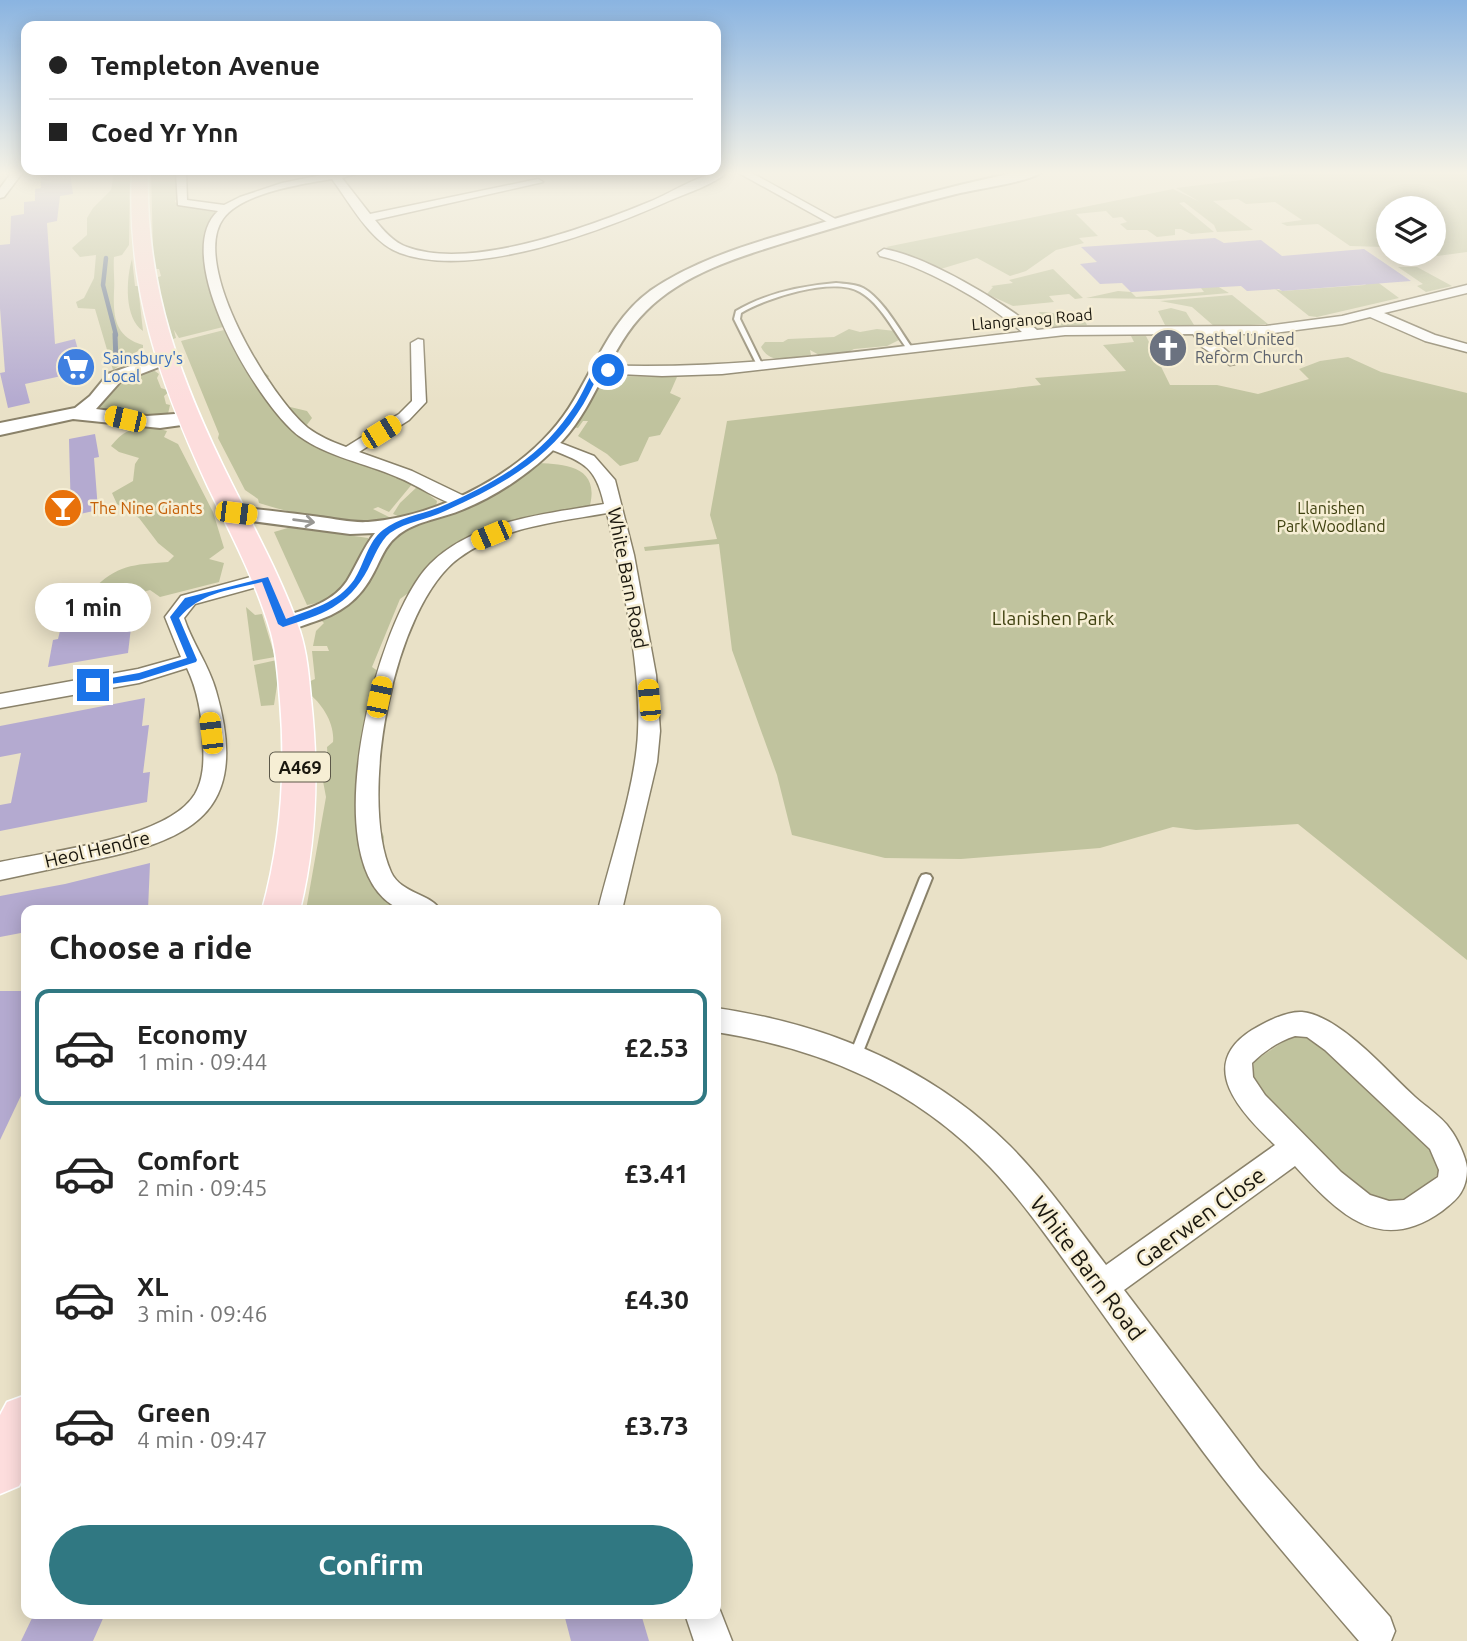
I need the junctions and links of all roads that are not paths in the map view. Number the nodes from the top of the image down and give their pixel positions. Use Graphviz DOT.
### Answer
graph roads {
  1 [pos="142,249"];
  2 [pos="210,249"];
  3 [pos="403,249"];
  4 [pos="506,249"];
  5 [pos="753,249"];
  6 [pos="884,253"];
  7 [pos="1467,289"];
  8 [pos="1370,313"];
  9 [pos="1198,332"];
  10 [pos="1033,334"];
  11 [pos="418,343"];
  12 [pos="1467,348"];
  13 [pos="910,349"];
  14 [pos="166,358"];
  15 [pos="1230,361"];
  16 [pos="760,366"];
  17 [pos="598,369"];
  18 [pos="80,413"];
  19 [pos="189,419"];
  20 [pos="0,429"];
  21 [pos="550,444"];
  22 [pos="349,452"];
  23 [pos="460,501"];
  24 [pos="615,507"];
  25 [pos="236,513"];
  26 [pos="401,523"];
  27 [pos="265,579"];
  28 [pos="283,624"];
  29 [pos="192,660"];
  30 [pos="0,701"];
  31 [pos="0,871"];
  32 [pos="926,878"];
  33 [pos="282,905"];
  34 [pos="416,905"];
  35 [pos="611,905"];
  36 [pos="721,1021"];
  37 [pos="855,1057"];
  38 [pos="1297,1147"];
  39 [pos="1102,1287"];
  40 [pos="21,1430"];
  41 [pos="0,1467"];
  42 [pos="706,1619"];
  43 [pos="1376,1631"];
  44 [pos="713,1641"];
  1 -- 14 [label="main road, A469"];
  2 -- 22 [label="street"];
  3 -- 4 [label="street"];
  5 -- 17 [label="street"];
  6 -- 10 [label="street"];
  7 -- 8 [label="street, Llangranog Road"];
  8 -- 9 [label="street, Llangranog Road"];
  8 -- 12 [label="street"];
  9 -- 10 [label="street, Llangranog Road"];
  9 -- 15 [label="street"];
  10 -- 13 [label="street, Llangranog Road"];
  11 -- 22 [label="street"];
  13 -- 16 [label="street, Llangranog Road"];
  13 -- 16 [label="lane"];
  14 -- 18 [label="street"];
  14 -- 19 [label="main road, A469"];
  16 -- 17 [label="street, Llangranog Road"];
  17 -- 21 [label="street"];
  18 -- 19 [label="street"];
  18 -- 20 [label="street"];
  19 -- 25 [label="main road, A469"];
  21 -- 23 [label="street"];
  21 -- 24 [label="street, White Barn Road"];
  22 -- 23 [label="street"];
  23 -- 26 [label="street"];
  24 -- 34 [label="street"];
  24 -- 35 [label="street, White Barn Road"];
  25 -- 26 [label="street, one-way"];
  25 -- 27 [label="main road, A469"];
  26 -- 28 [label="street"];
  27 -- 28 [label="main road, A469"];
  27 -- 29 [label="street, Heol Hendre"];
  28 -- 33 [label="main road, A469"];
  29 -- 30 [label="street"];
  29 -- 31 [label="street, Heol Hendre"];
  32 -- 37 [label="lane"];
  36 -- 37 [label="street, White Barn Road"];
  37 -- 39 [label="street, White Barn Road"];
  38 -- 38 [label="street"];
  38 -- 39 [label="street, Gaerwen Close"];
  39 -- 43 [label="street, White Barn Road"];
  40 -- 41 [label="main road"];
  42 -- 44 [label="street"];
}
